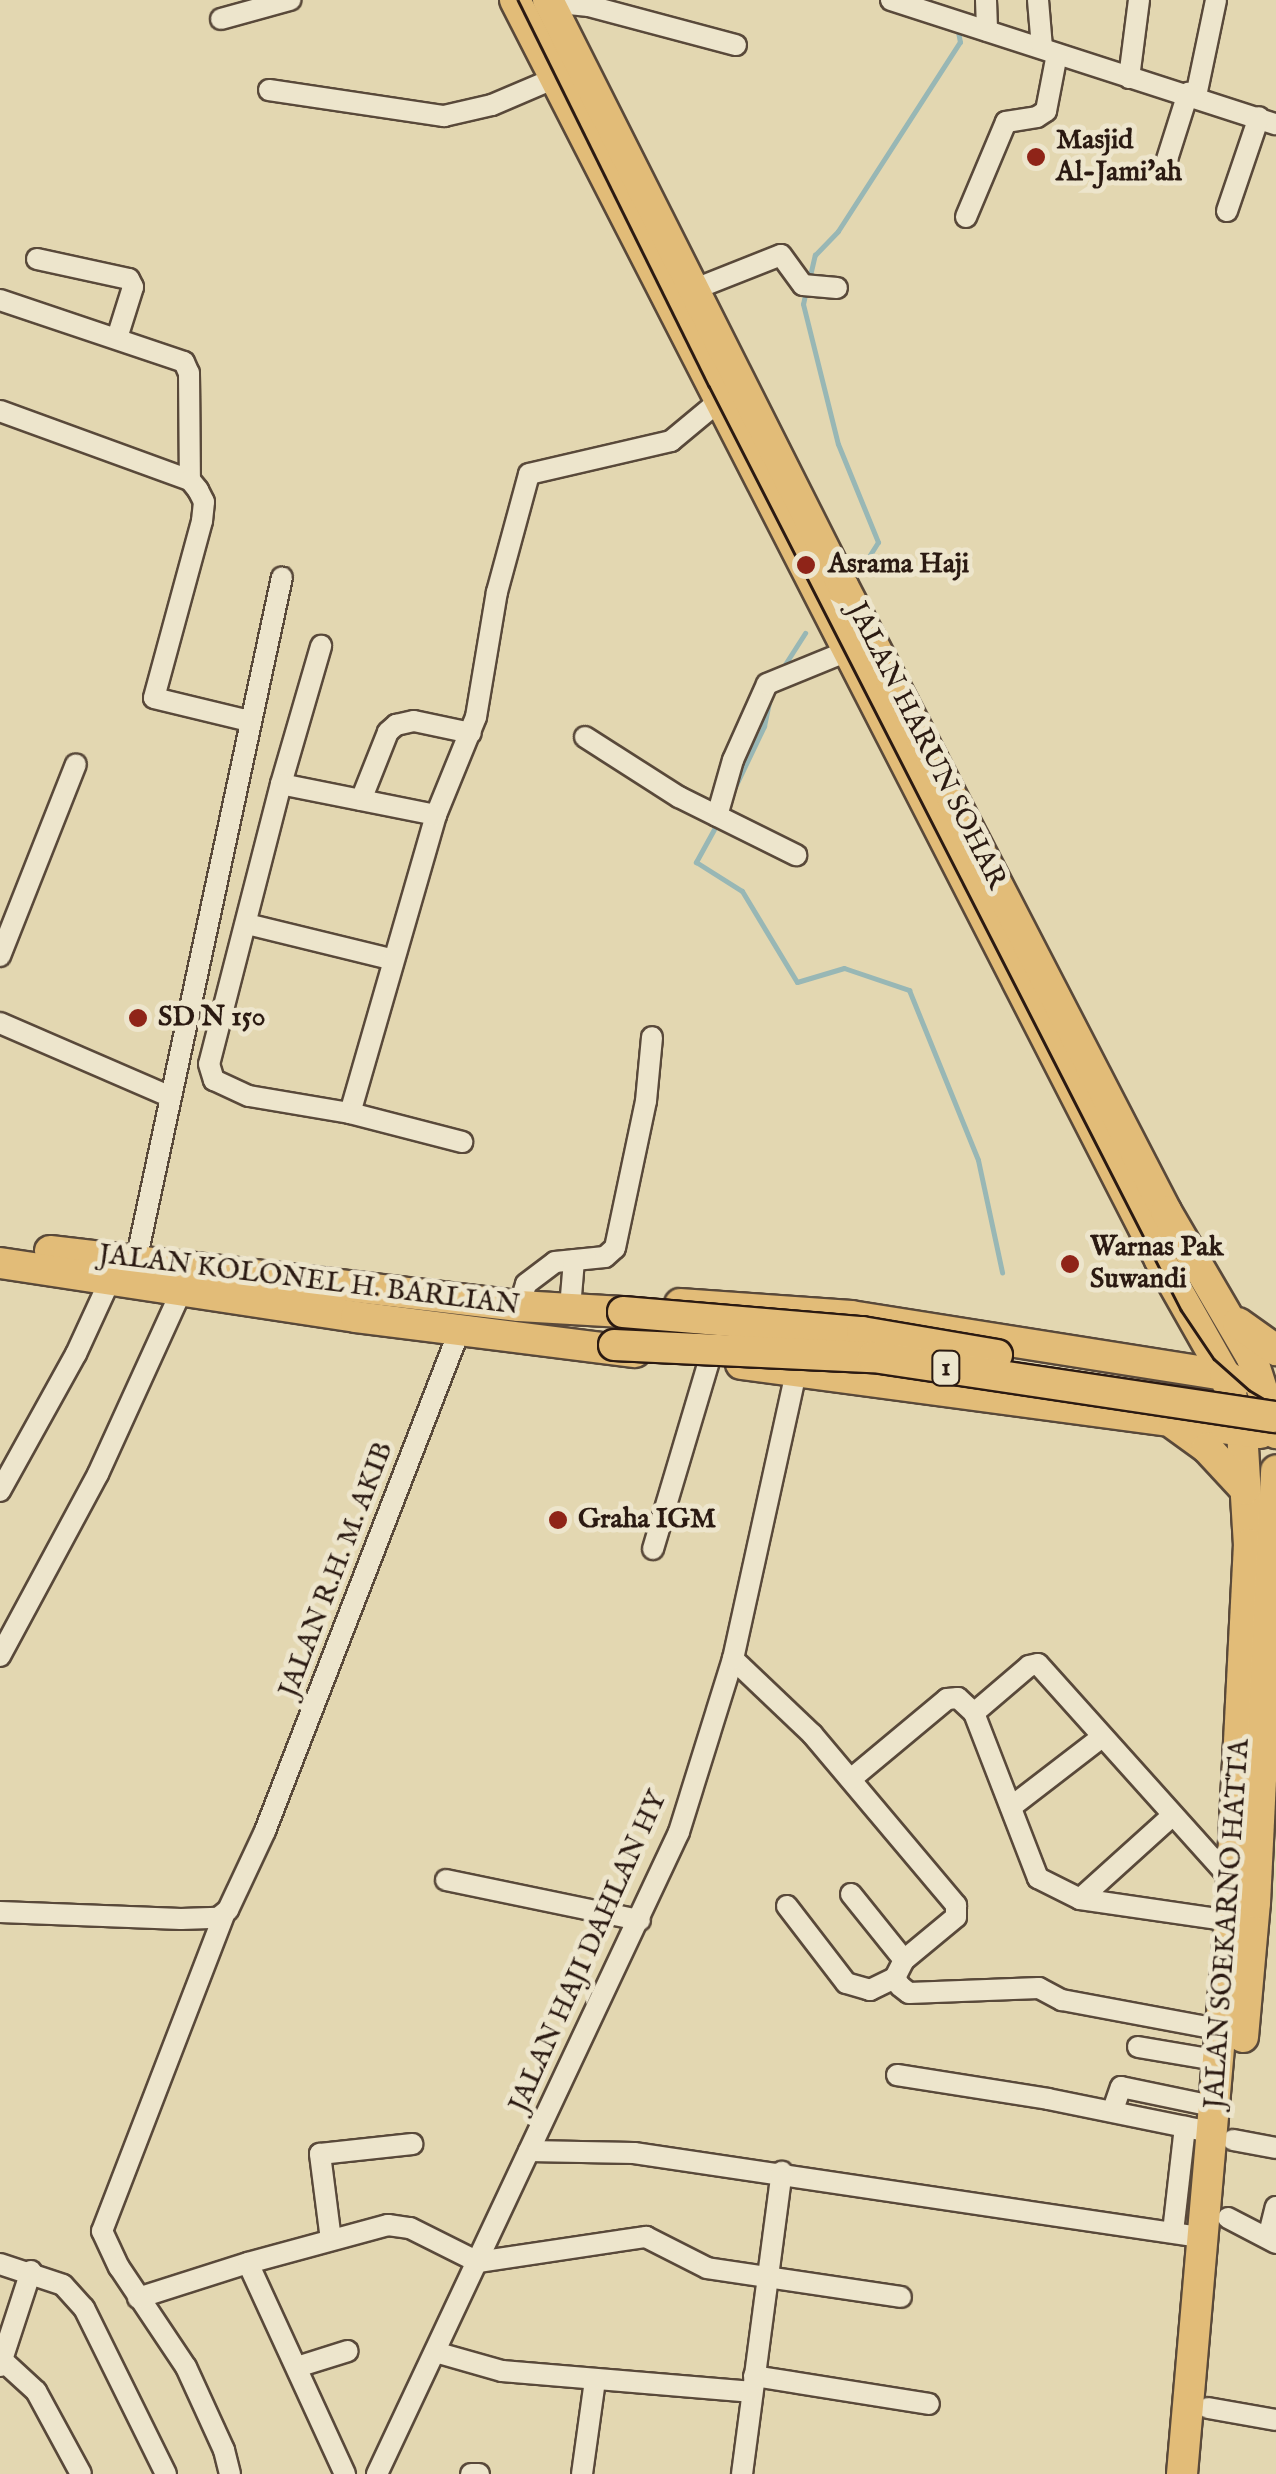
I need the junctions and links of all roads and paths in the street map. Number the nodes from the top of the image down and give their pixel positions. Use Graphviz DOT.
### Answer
graph roads {
  1 [pos="289,0"];
  2 [pos="515,0"];
  3 [pos="891,0"];
  4 [pos="986,0"];
  5 [pos="1038,0"];
  6 [pos="1139,0"];
  7 [pos="1216,0"];
  8 [pos="548,1"];
  9 [pos="220,19"];
  10 [pos="981,29"];
  11 [pos="736,45"];
  12 [pos="1049,51"];
  13 [pos="1129,78"];
  14 [pos="553,79"];
  15 [pos="269,90"];
  16 [pos="1192,95"];
  17 [pos="1267,120"];
  18 [pos="1163,172"];
  19 [pos="1226,210"];
  20 [pos="966,217"];
  21 [pos="36,260"];
  22 [pos="837,288"];
  23 [pos="695,290"];
  24 [pos="0,300"];
  25 [pos="117,338"];
  26 [pos="718,402"];
  27 [pos="0,411"];
  28 [pos="190,480"];
  29 [pos="282,577"];
  30 [pos="321,646"];
  31 [pos="848,651"];
  32 [pos="249,721"];
  33 [pos="471,733"];
  34 [pos="585,737"];
  35 [pos="906,737"];
  36 [pos="76,764"];
  37 [pos="281,784"];
  38 [pos="361,800"];
  39 [pos="436,815"];
  40 [pos="719,817"];
  41 [pos="796,855"];
  42 [pos="248,924"];
  43 [pos="0,956"];
  44 [pos="391,958"];
  45 [pos="0,1023"];
  46 [pos="652,1037"];
  47 [pos="171,1097"];
  48 [pos="350,1113"];
  49 [pos="462,1142"];
  50 [pos="0,1244"];
  51 [pos="574,1260"];
  52 [pos="136,1261"];
  53 [pos="0,1263"];
  54 [pos="110,1280"];
  55 [pos="182,1290"];
  56 [pos="518,1306"];
  57 [pos="570,1308"];
  58 [pos="620,1311"];
  59 [pos="1186,1311"];
  60 [pos="1223,1313"];
  61 [pos="460,1329"];
  62 [pos="611,1345"];
  63 [pos="1276,1350"];
  64 [pos="709,1361"];
  65 [pos="1139,1363"];
  66 [pos="797,1369"];
  67 [pos="1225,1374"];
  68 [pos="1266,1389"];
  69 [pos="1124,1414"];
  70 [pos="1276,1417"];
  71 [pos="1171,1422"];
  72 [pos="1242,1431"];
  73 [pos="1276,1434"];
  74 [pos="1276,1471"];
  75 [pos="1245,1489"];
  76 [pos="0,1490"];
  77 [pos="653,1549"];
  78 [pos="1275,1553"];
  79 [pos="0,1656"];
  80 [pos="732,1658"];
  81 [pos="974,1713"];
  82 [pos="1102,1737"];
  83 [pos="850,1779"];
  84 [pos="1011,1808"];
  85 [pos="1172,1816"];
  86 [pos="1231,1879"];
  87 [pos="446,1880"];
  88 [pos="851,1894"];
  89 [pos="1080,1900"];
  90 [pos="787,1906"];
  91 [pos="0,1912"];
  92 [pos="224,1915"];
  93 [pos="640,1920"];
  94 [pos="1230,1922"];
  95 [pos="899,1969"];
  96 [pos="1223,2030"];
  97 [pos="1138,2047"];
  98 [pos="1221,2061"];
  99 [pos="896,2076"];
  100 [pos="1115,2104"];
  101 [pos="1212,2127"];
  102 [pos="412,2144"];
  103 [pos="1276,2148"];
  104 [pos="530,2151"];
  105 [pos="782,2172"];
  106 [pos="1276,2207"];
  107 [pos="1217,2228"];
  108 [pos="1172,2232"];
  109 [pos="331,2240"];
  110 [pos="1272,2241"];
  111 [pos="478,2262"];
  112 [pos="0,2264"];
  113 [pos="248,2264"];
  114 [pos="30,2271"];
  115 [pos="767,2276"];
  116 [pos="901,2297"];
  117 [pos="138,2298"];
  118 [pos="348,2351"];
  119 [pos="436,2352"];
  120 [pos="1,2363"];
  121 [pos="297,2367"];
  122 [pos="595,2380"];
  123 [pos="752,2384"];
  124 [pos="929,2404"];
  125 [pos="1208,2408"];
  126 [pos="1276,2420"];
  127 [pos="81,2474"];
  128 [pos="166,2474"];
  129 [pos="230,2474"];
  130 [pos="345,2474"];
  131 [pos="377,2474"];
  132 [pos="471,2474"];
  133 [pos="480,2474"];
  134 [pos="582,2474"];
  135 [pos="742,2474"];
  136 [pos="1182,2474"];
  137 [pos="1200,2474"];
  1 -- 9 [label="street"];
  2 -- 14 [label="highway, JALAN HARUN SOHAR"];
  3 -- 10 [label="street"];
  4 -- 10 [label="street"];
  5 -- 12 [label="street"];
  6 -- 13 [label="street"];
  7 -- 16 [label="street"];
  8 -- 11 [label="street"];
  8 -- 23 [label="highway, JALAN HARUN SOHAR"];
  10 -- 12 [label="street"];
  12 -- 13 [label="street"];
  12 -- 20 [label="street"];
  13 -- 16 [label="street"];
  14 -- 15 [label="street"];
  14 -- 26 [label="highway, JALAN HARUN SOHAR"];
  16 -- 17 [label="street"];
  16 -- 18 [label="street"];
  17 -- 19 [label="street"];
  21 -- 25 [label="street"];
  22 -- 23 [label="street"];
  23 -- 35 [label="highway, JALAN HARUN SOHAR"];
  24 -- 25 [label="street"];
  25 -- 28 [label="street"];
  26 -- 31 [label="highway, JALAN HARUN SOHAR"];
  26 -- 33 [label="street"];
  27 -- 28 [label="street"];
  28 -- 32 [label="street"];
  29 -- 32 [label="street"];
  30 -- 37 [label="street"];
  31 -- 35 [label="highway, JALAN HARUN SOHAR"];
  31 -- 40 [label="street"];
  32 -- 47 [label="street"];
  33 -- 38 [label="street"];
  33 -- 39 [label="street"];
  34 -- 40 [label="street"];
  35 -- 59 [label="highway, JALAN HARUN SOHAR"];
  35 -- 60 [label="highway, JALAN HARUN SOHAR"];
  36 -- 43 [label="street"];
  37 -- 38 [label="street"];
  37 -- 42 [label="street"];
  38 -- 39 [label="street"];
  39 -- 44 [label="street"];
  40 -- 41 [label="street"];
  42 -- 44 [label="street"];
  42 -- 48 [label="street"];
  44 -- 48 [label="street"];
  45 -- 47 [label="street"];
  46 -- 51 [label="street"];
  47 -- 52 [label="street"];
  48 -- 49 [label="street"];
  50 -- 52 [label="highway, JALAN KOLONEL H. BARLIAN / 1"];
  51 -- 56 [label="street"];
  51 -- 57 [label="street"];
  52 -- 56 [label="highway, JALAN KOLONEL H. BARLIAN / 1"];
  53 -- 54 [label="highway, JALAN KOLONEL H. BARLIAN / 1"];
  54 -- 55 [label="highway, JALAN KOLONEL H. BARLIAN / 1"];
  54 -- 76 [label="street"];
  55 -- 61 [label="highway, JALAN KOLONEL H. BARLIAN / 1"];
  55 -- 79 [label="street"];
  56 -- 57 [label="highway, JALAN KOLONEL H. BARLIAN / 1"];
  57 -- 58 [label="highway, JALAN KOLONEL H. BARLIAN / 1"];
  58 -- 65 [label="highway, 1"];
  58 -- 68 [label="highway, 1, bridge"];
  59 -- 65 [label="highway"];
  59 -- 67 [label="highway, JALAN HARUN SOHAR"];
  60 -- 63 [label="highway"];
  60 -- 68 [label="highway, JALAN HARUN SOHAR"];
  61 -- 62 [label="highway, JALAN KOLONEL H. BARLIAN / 1"];
  61 -- 92 [label="street, JALAN R.H. M. AKIB"];
  62 -- 64 [label="highway, 1"];
  62 -- 70 [label="highway, 1, bridge"];
  64 -- 66 [label="highway, 1"];
  64 -- 77 [label="street"];
  65 -- 67 [label="highway, 1"];
  65 -- 69 [label="highway"];
  66 -- 69 [label="highway, 1"];
  66 -- 80 [label="street, JALAN HAJI DAHLAN HY"];
  67 -- 68 [label="highway"];
  67 -- 72 [label="highway, JALAN SOEKARNO HATTA"];
  68 -- 72 [label="highway"];
  68 -- 73 [label="highway"];
  69 -- 71 [label="highway, 1"];
  71 -- 72 [label="highway, 1"];
  71 -- 75 [label="highway"];
  72 -- 73 [label="highway"];
  72 -- 75 [label="highway, JALAN SOEKARNO HATTA"];
  74 -- 78 [label="highway, JALAN SOEKARNO HATTA"];
  75 -- 86 [label="highway, JALAN SOEKARNO HATTA"];
  78 -- 101 [label="highway, JALAN SOEKARNO HATTA"];
  80 -- 83 [label="street"];
  80 -- 93 [label="street, JALAN HAJI DAHLAN HY"];
  81 -- 82 [label="street"];
  81 -- 83 [label="street"];
  81 -- 84 [label="street"];
  82 -- 84 [label="street"];
  82 -- 85 [label="street"];
  83 -- 95 [label="street"];
  84 -- 89 [label="street"];
  85 -- 86 [label="street"];
  85 -- 89 [label="street"];
  86 -- 94 [label="highway, JALAN SOEKARNO HATTA"];
  87 -- 93 [label="street"];
  88 -- 95 [label="street"];
  89 -- 94 [label="street"];
  90 -- 95 [label="street"];
  91 -- 92 [label="street"];
  92 -- 117 [label="street, JALAN R.H. M. AKIB"];
  93 -- 104 [label="street, JALAN HAJI DAHLAN HY"];
  94 -- 96 [label="highway, JALAN SOEKARNO HATTA"];
  95 -- 96 [label="street"];
  96 -- 98 [label="highway, JALAN SOEKARNO HATTA"];
  97 -- 98 [label="street"];
  98 -- 101 [label="highway, JALAN SOEKARNO HATTA"];
  99 -- 101 [label="street"];
  100 -- 101 [label="street"];
  101 -- 103 [label="street"];
  101 -- 107 [label="highway, JALAN SOEKARNO HATTA"];
  101 -- 108 [label="street"];
  102 -- 109 [label="street"];
  104 -- 105 [label="street"];
  104 -- 111 [label="street, JALAN HAJI DAHLAN HY"];
  105 -- 108 [label="street"];
  105 -- 115 [label="street"];
  106 -- 110 [label="street"];
  107 -- 108 [label="street"];
  107 -- 110 [label="street"];
  107 -- 125 [label="highway, JALAN SOEKARNO HATTA"];
  107 -- 136 [label="highway, JALAN SOEKARNO HATTA"];
  109 -- 111 [label="street"];
  109 -- 113 [label="street"];
  111 -- 115 [label="street"];
  111 -- 119 [label="street, JALAN HAJI DAHLAN HY"];
  112 -- 114 [label="street"];
  113 -- 117 [label="street"];
  113 -- 121 [label="street"];
  114 -- 120 [label="street"];
  114 -- 128 [label="street"];
  115 -- 116 [label="street"];
  115 -- 123 [label="street"];
  117 -- 129 [label="street, JALAN R.H. M. AKIB"];
  118 -- 121 [label="street"];
  119 -- 122 [label="street"];
  119 -- 131 [label="street, JALAN HAJI DAHLAN HY"];
  120 -- 127 [label="street"];
  121 -- 130 [label="street"];
  122 -- 123 [label="street"];
  122 -- 134 [label="street"];
  123 -- 124 [label="street"];
  123 -- 135 [label="street"];
  125 -- 126 [label="street"];
  125 -- 137 [label="highway, JALAN SOEKARNO HATTA"];
  132 -- 133 [label="street"];
}
